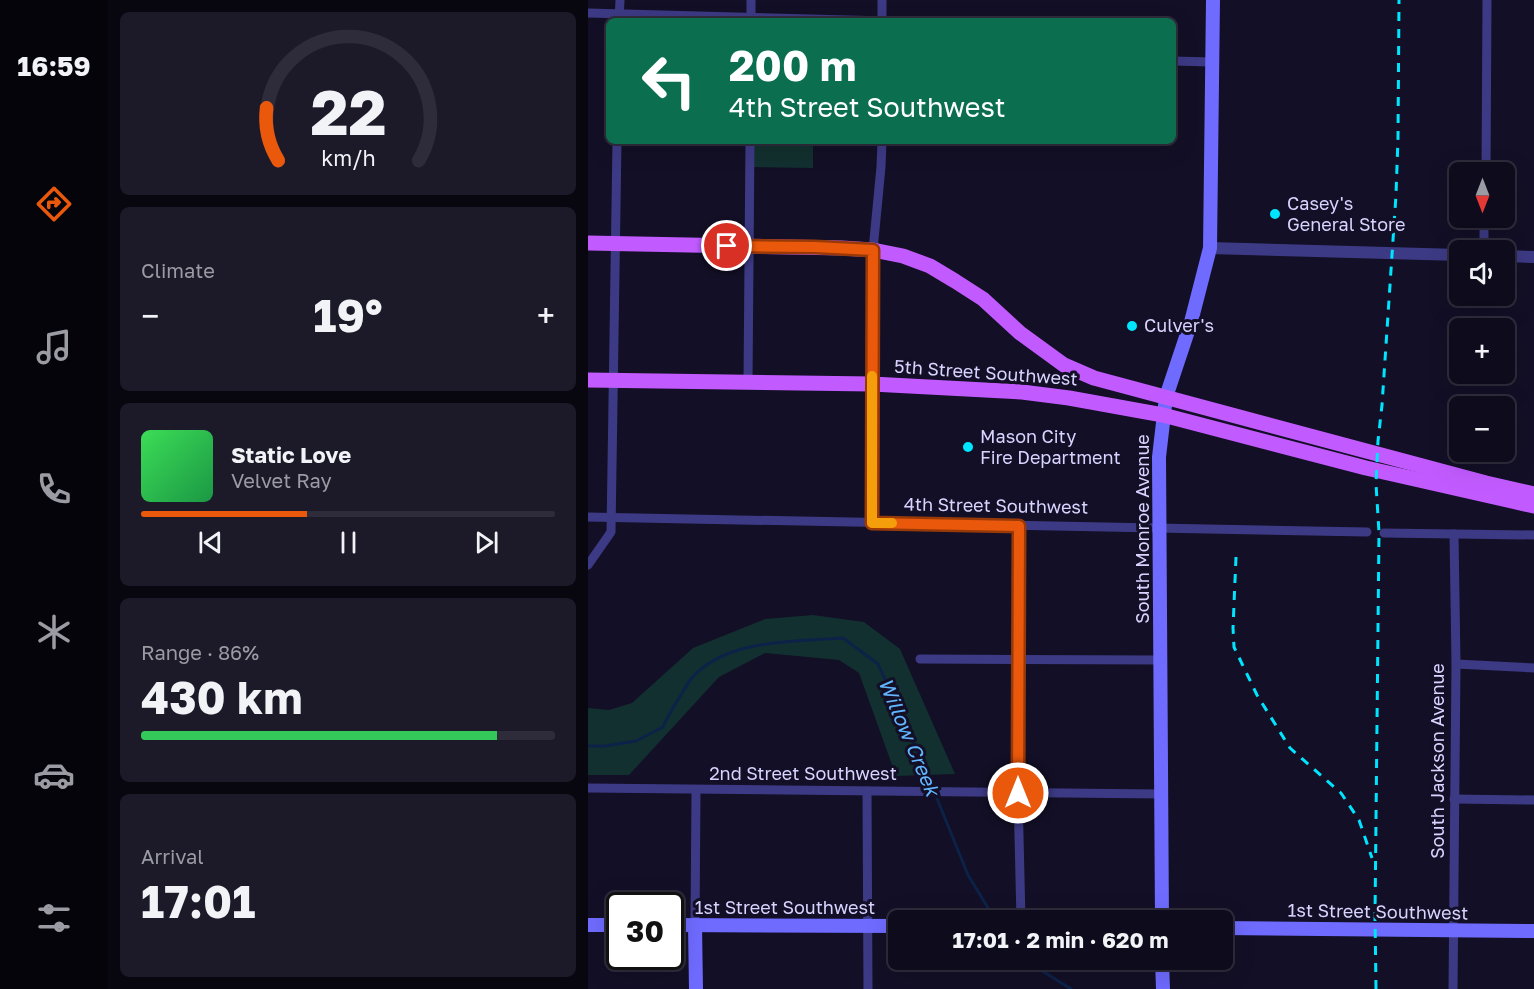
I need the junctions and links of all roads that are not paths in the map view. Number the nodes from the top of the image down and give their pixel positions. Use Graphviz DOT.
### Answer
graph roads {
  1 [pos="620,0"];
  2 [pos="751,0"];
  3 [pos="882,0"];
  4 [pos="1213,0"];
  5 [pos="1487,0"];
  6 [pos="588,13"];
  7 [pos="620,18"];
  8 [pos="751,18"];
  9 [pos="884,18"];
  10 [pos="1176,61"];
  11 [pos="1212,62"];
  12 [pos="617,144"];
  13 [pos="750,144"];
  14 [pos="882,144"];
  15 [pos="1486,162"];
  16 [pos="588,243"];
  17 [pos="614,243"];
  18 [pos="750,246"];
  19 [pos="1210,248"];
  20 [pos="873,250"];
  21 [pos="1449,255"];
  22 [pos="1515,256"];
  23 [pos="1534,257"];
  24 [pos="588,380"];
  25 [pos="613,380"];
  26 [pos="748,382"];
  27 [pos="872,384"];
  28 [pos="1166,397"];
  29 [pos="1163,415"];
  30 [pos="1534,494"];
  31 [pos="1534,506"];
  32 [pos="588,517"];
  33 [pos="611,517"];
  34 [pos="872,523"];
  35 [pos="1019,526"];
  36 [pos="1160,529"];
  37 [pos="1367,532"];
  38 [pos="1384,533"];
  39 [pos="1454,534"];
  40 [pos="1534,535"];
  41 [pos="588,566"];
  42 [pos="920,659"];
  43 [pos="1019,659"];
  44 [pos="1161,660"];
  45 [pos="1456,664"];
  46 [pos="1534,668"];
  47 [pos="588,788"];
  48 [pos="696,790"];
  49 [pos="867,791"];
  50 [pos="1018,793"];
  51 [pos="1161,794"];
  52 [pos="1454,799"];
  53 [pos="1534,800"];
  54 [pos="1021,910"];
  55 [pos="1162,910"];
  56 [pos="588,925"];
  57 [pos="606,925"];
  58 [pos="684,925"];
  59 [pos="695,925"];
  60 [pos="868,926"];
  61 [pos="888,926"];
  62 [pos="1233,928"];
  63 [pos="1453,930"];
  64 [pos="1534,931"];
  65 [pos="1162,970"];
  66 [pos="696,989"];
  67 [pos="868,989"];
  68 [pos="1163,989"];
  69 [pos="1453,989"];
  1 -- 7 [label="street"];
  2 -- 8 [label="street"];
  3 -- 9 [label="street"];
  4 -- 11 [label="main road, South Monroe Avenue"];
  5 -- 15 [label="street"];
  6 -- 7 [label="street"];
  10 -- 11 [label="street"];
  11 -- 19 [label="main road, South Monroe Avenue"];
  12 -- 17 [label="street"];
  13 -- 18 [label="street"];
  14 -- 20 [label="street"];
  16 -- 17 [label="main road"];
  17 -- 18 [label="main road"];
  17 -- 25 [label="street"];
  18 -- 20 [label="main road"];
  18 -- 26 [label="street"];
  19 -- 21 [label="street"];
  19 -- 28 [label="main road, South Monroe Avenue"];
  20 -- 27 [label="street"];
  20 -- 28 [label="main road"];
  22 -- 23 [label="street"];
  24 -- 25 [label="main road, 5th Street Southwest"];
  25 -- 26 [label="main road, 5th Street Southwest"];
  25 -- 33 [label="street"];
  26 -- 27 [label="main road, 5th Street Southwest"];
  27 -- 29 [label="main road, 5th Street Southwest"];
  27 -- 34 [label="street"];
  28 -- 29 [label="main road, South Monroe Avenue"];
  28 -- 30 [label="main road"];
  29 -- 31 [label="main road"];
  29 -- 36 [label="main road, South Monroe Avenue"];
  32 -- 33 [label="street, 4th Street Southwest"];
  33 -- 34 [label="street, 4th Street Southwest"];
  33 -- 41 [label="street"];
  34 -- 35 [label="street, 4th Street Southwest"];
  35 -- 36 [label="street, 4th Street Southwest"];
  35 -- 43 [label="street"];
  36 -- 37 [label="street, 4th Street Southwest"];
  36 -- 44 [label="main road, South Monroe Avenue"];
  38 -- 39 [label="street"];
  39 -- 40 [label="street"];
  39 -- 45 [label="street, South Jackson Avenue"];
  42 -- 43 [label="street"];
  43 -- 44 [label="street"];
  43 -- 50 [label="street"];
  44 -- 51 [label="main road, South Monroe Avenue"];
  45 -- 46 [label="street"];
  45 -- 52 [label="street, South Jackson Avenue"];
  47 -- 48 [label="street, 2nd Street Southwest"];
  48 -- 49 [label="street, 2nd Street Southwest"];
  48 -- 59 [label="street"];
  49 -- 50 [label="street, 2nd Street Southwest"];
  49 -- 60 [label="street"];
  50 -- 51 [label="street, 2nd Street Southwest"];
  50 -- 54 [label="street"];
  51 -- 55 [label="main road, South Monroe Avenue"];
  52 -- 53 [label="street"];
  52 -- 63 [label="street, South Jackson Avenue"];
  56 -- 57 [label="main road"];
  58 -- 59 [label="main road, 1st Street Southwest"];
  59 -- 60 [label="main road, 1st Street Southwest"];
  59 -- 66 [label="main road"];
  60 -- 61 [label="main road, 1st Street Southwest"];
  60 -- 67 [label="street"];
  62 -- 63 [label="main road, 1st Street Southwest"];
  63 -- 64 [label="main road, 1st Street Southwest"];
  63 -- 69 [label="street, South Jackson Avenue"];
  65 -- 68 [label="main road"];
}
